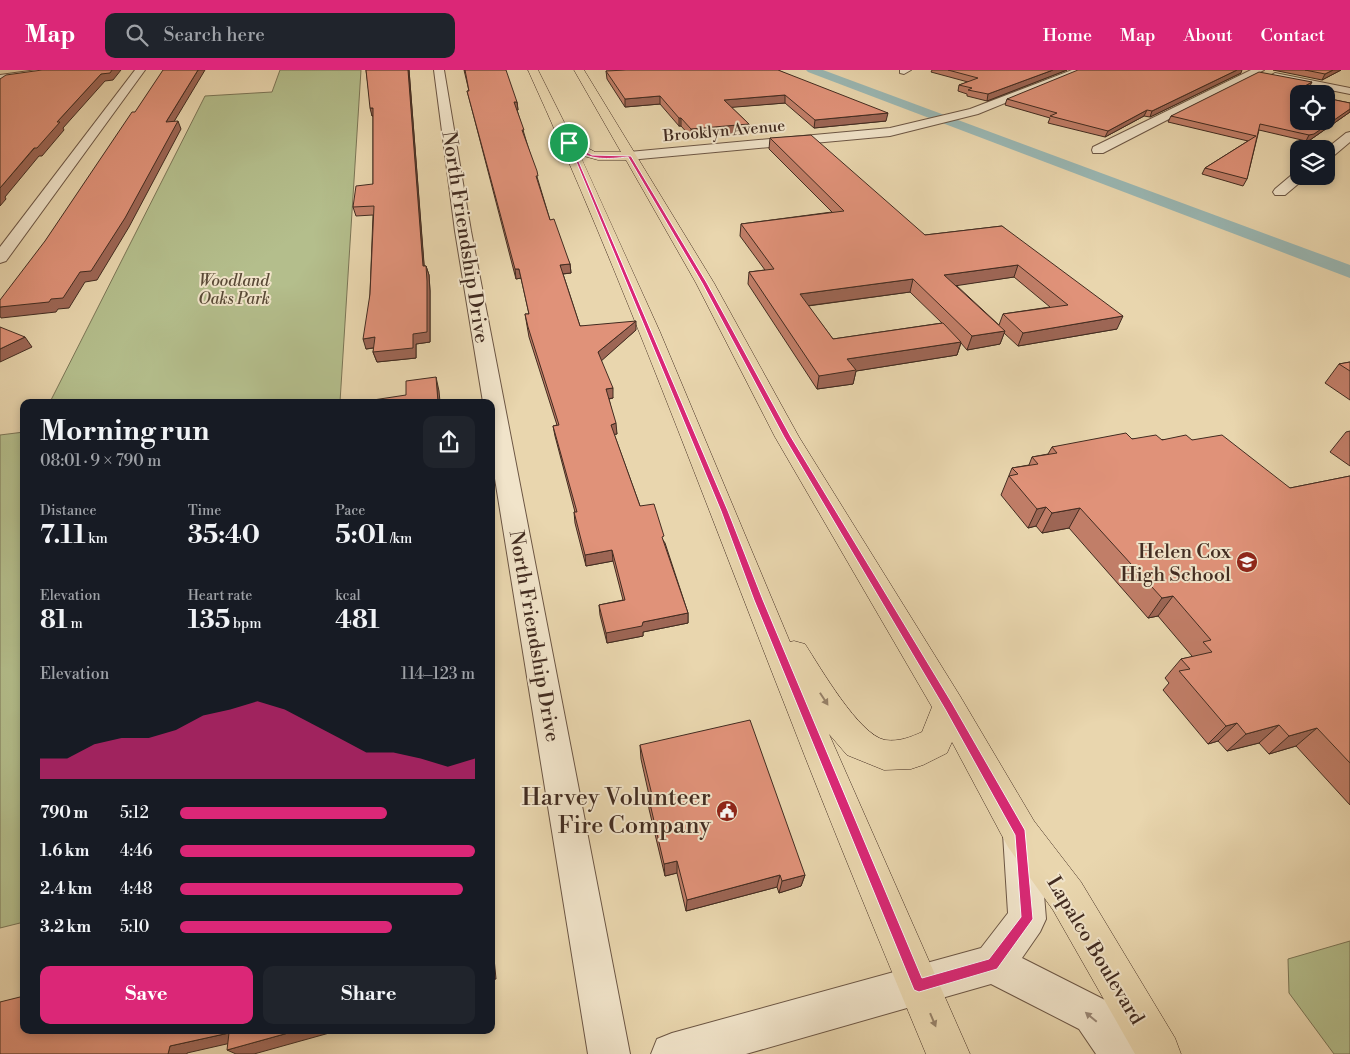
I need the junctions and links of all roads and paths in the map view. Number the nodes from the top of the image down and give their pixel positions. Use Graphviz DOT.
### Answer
graph roads {
  1 [pos="61,70"];
  2 [pos="140,70"];
  3 [pos="439,70"];
  4 [pos="579,70"];
  5 [pos="1081,70"];
  6 [pos="1253,71"];
  7 [pos="0,78"];
  8 [pos="1350,90"];
  9 [pos="550,92"];
  10 [pos="955,117"];
  11 [pos="1350,136"];
  12 [pos="569,143"];
  13 [pos="1335,148"];
  14 [pos="1098,150"];
  15 [pos="629,156"];
  16 [pos="1290,184"];
  17 [pos="1280,192"];
  18 [pos="0,258"];
  19 [pos="493,399"];
  20 [pos="495,410"];
  21 [pos="758,600"];
  22 [pos="949,706"];
  23 [pos="1021,834"];
  24 [pos="993,964"];
  25 [pos="919,986"];
  26 [pos="610,1054"];
  27 [pos="672,1054"];
  28 [pos="948,1054"];
  29 [pos="1122,1054"];
  30 [pos="1159,1054"];
  1 -- 7 [label="street"];
  2 -- 18 [label="street"];
  3 -- 19 [label="street, North Friendship Drive"];
  4 -- 15 [label="main road, Lapalco Boulevard"];
  5 -- 10 [label="street, Brooklyn Avenue"];
  6 -- 8 [label="street"];
  6 -- 14 [label="street"];
  9 -- 12 [label="main road"];
  10 -- 15 [label="street, Brooklyn Avenue"];
  11 -- 13 [label="street"];
  12 -- 15 [label="main road"];
  12 -- 21 [label="main road"];
  15 -- 22 [label="main road, Lapalco Boulevard"];
  16 -- 17 [label="street"];
  20 -- 26 [label="street, North Friendship Drive"];
  21 -- 22 [label="main road, one-way"];
  21 -- 25 [label="main road"];
  22 -- 23 [label="main road, Lapalco Boulevard"];
  23 -- 24 [label="street"];
  23 -- 30 [label="main road, Lapalco Boulevard"];
  24 -- 25 [label="street"];
  29 -- 24 [label="street, one-way"];
  25 -- 27 [label="street"];
  25 -- 28 [label="main road, one-way"];
}
